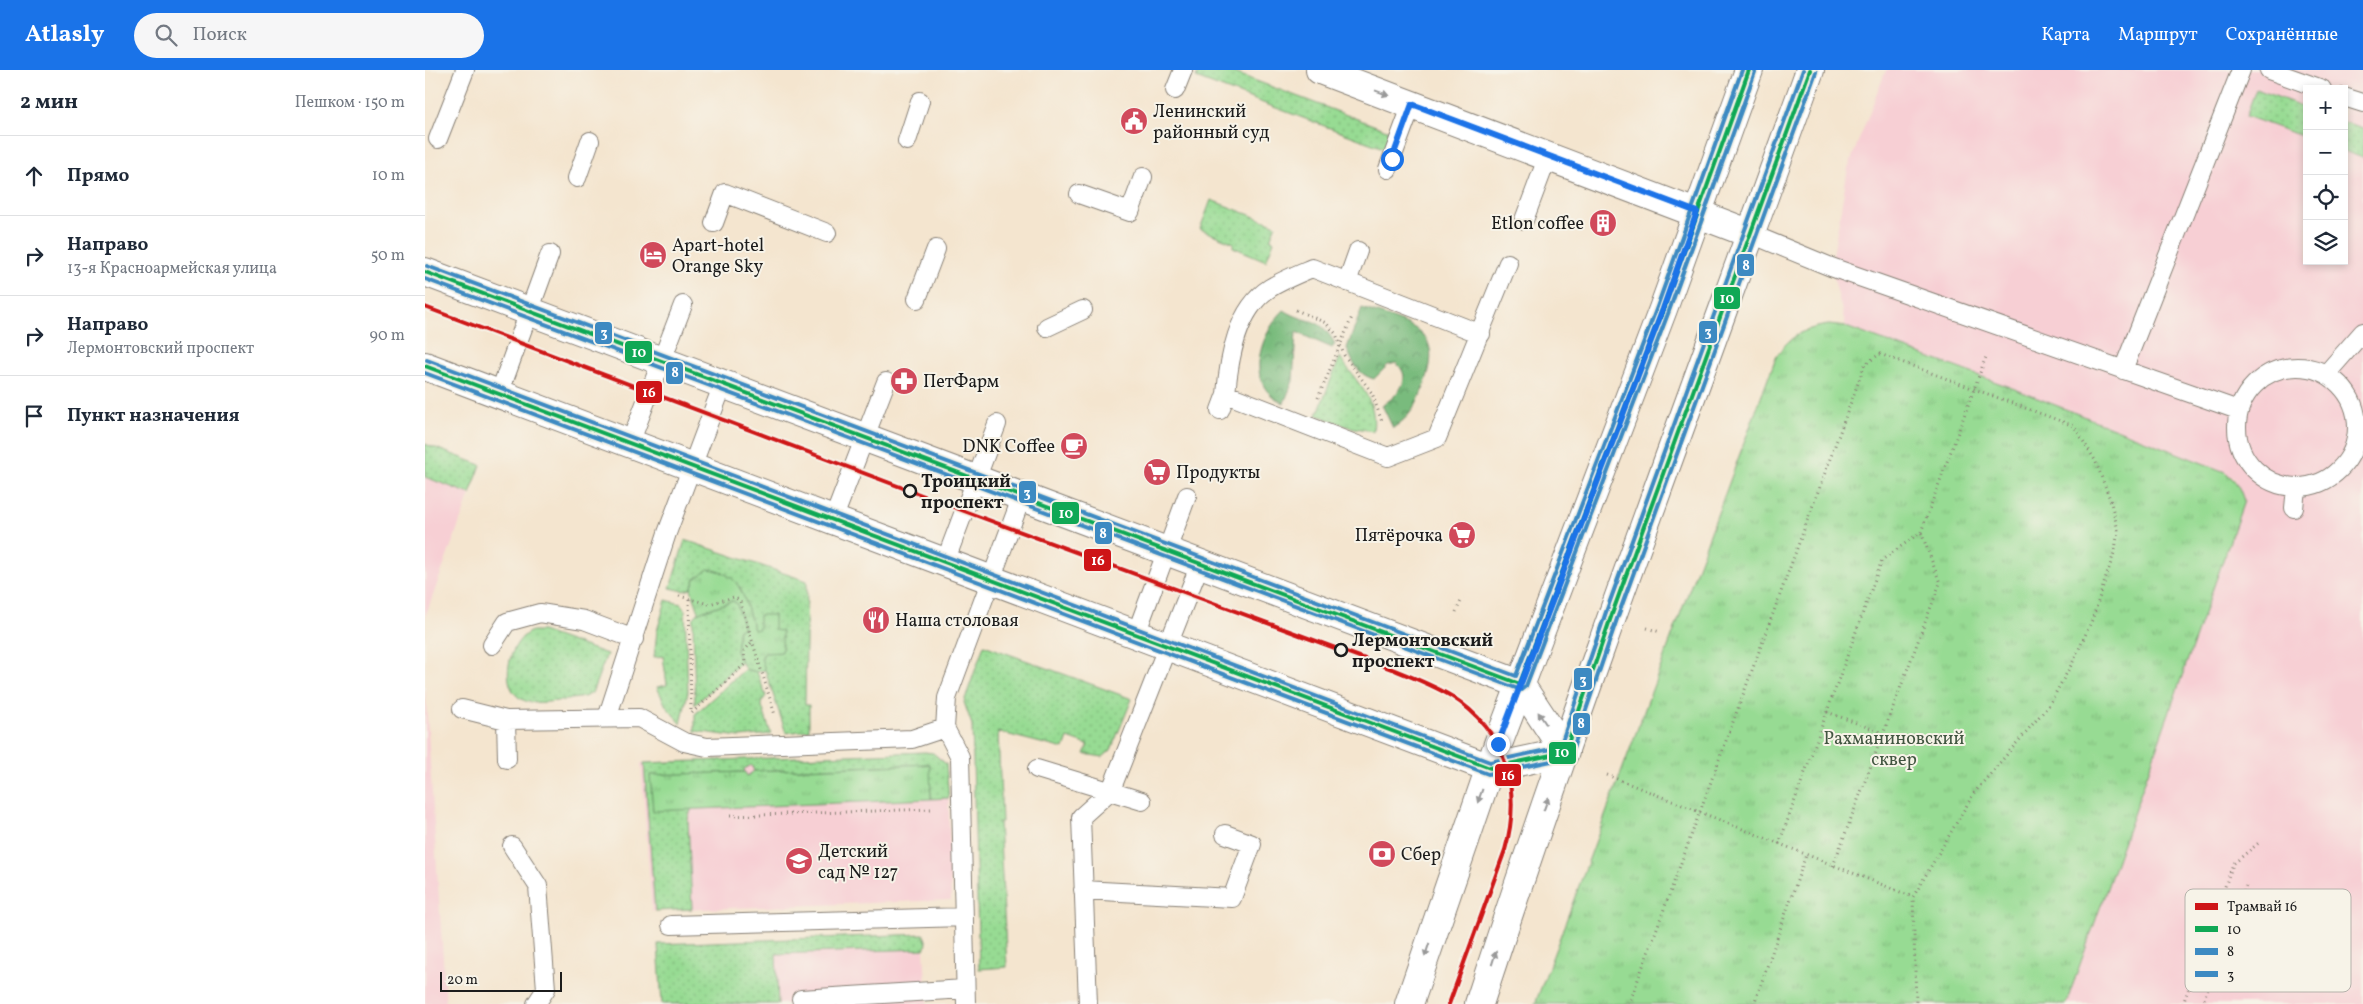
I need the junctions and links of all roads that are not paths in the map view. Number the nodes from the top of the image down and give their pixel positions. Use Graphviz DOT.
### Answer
graph roads {
  1 [pos="465,70"];
  2 [pos="1183,70"];
  3 [pos="1321,70"];
  4 [pos="1749,70"];
  5 [pos="1810,70"];
  6 [pos="2241,70"];
  7 [pos="2269,70"];
  8 [pos="2311,85"];
  9 [pos="1175,90"];
  10 [pos="2348,98"];
  11 [pos="920,101"];
  12 [pos="2363,103"];
  13 [pos="1412,104"];
  14 [pos="438,139"];
  15 [pos="590,141"];
  16 [pos="907,141"];
  17 [pos="1547,156"];
  18 [pos="1389,169"];
  19 [pos="1143,177"];
  20 [pos="577,178"];
  21 [pos="1079,194"];
  22 [pos="1697,212"];
  23 [pos="1524,220"];
  24 [pos="713,223"];
  25 [pos="827,233"];
  26 [pos="1751,234"];
  27 [pos="936,249"];
  28 [pos="1358,251"];
  29 [pos="550,254"];
  30 [pos="1508,263"];
  31 [pos="425,272"];
  32 [pos="1347,282"];
  33 [pos="917,299"];
  34 [pos="683,304"];
  35 [pos="1083,310"];
  36 [pos="529,311"];
  37 [pos="1047,327"];
  38 [pos="2363,332"];
  39 [pos="1481,334"];
  40 [pos="662,361"];
  41 [pos="425,366"];
  42 [pos="2123,370"];
  43 [pos="2326,374"];
  44 [pos="886,382"];
  45 [pos="723,384"];
  46 [pos="499,394"];
  47 [pos="2238,410"];
  48 [pos="997,424"];
  49 [pos="864,437"];
  50 [pos="631,444"];
  51 [pos="2358,453"];
  52 [pos="691,467"];
  53 [pos="976,479"];
  54 [pos="2297,488"];
  55 [pos="1022,496"];
  56 [pos="1187,496"];
  57 [pos="2294,508"];
  58 [pos="833,520"];
  59 [pos="1167,551"];
  60 [pos="945,562"];
  61 [pos="1200,564"];
  62 [pos="991,579"];
  63 [pos="1136,634"];
  64 [pos="634,639"];
  65 [pos="492,645"];
  66 [pos="1168,647"];
  67 [pos="1520,684"];
  68 [pos="462,709"];
  69 [pos="607,718"];
  70 [pos="506,720"];
  71 [pos="945,728"];
  72 [pos="1565,752"];
  73 [pos="507,759"];
  74 [pos="1490,768"];
  75 [pos="1037,769"];
  76 [pos="1111,790"];
  77 [pos="1142,801"];
  78 [pos="1225,834"];
  79 [pos="512,846"];
  80 [pos="1083,890"];
  81 [pos="964,917"];
  82 [pos="671,925"];
  83 [pos="965,996"];
  84 [pos="801,999"];
  85 [pos="536,1004"];
  86 [pos="1088,1004"];
  87 [pos="1409,1004"];
  88 [pos="1479,1004"];
  1 -- 14 [label="lane"];
  2 -- 9 [label="lane"];
  3 -- 13 [label="main road, one-way"];
  4 -- 22 [label="main road"];
  5 -- 26 [label="main road"];
  6 -- 42 [label="lane"];
  7 -- 8 [label="lane"];
  10 -- 12 [label="lane"];
  11 -- 16 [label="lane"];
  13 -- 17 [label="main road"];
  13 -- 18 [label="lane"];
  15 -- 20 [label="lane"];
  17 -- 22 [label="main road"];
  17 -- 23 [label="lane"];
  19 -- 21 [label="lane"];
  22 -- 26 [label="main road"];
  22 -- 67 [label="main road"];
  24 -- 25 [label="lane"];
  26 -- 42 [label="lane"];
  26 -- 72 [label="main road"];
  27 -- 33 [label="lane"];
  28 -- 32 [label="lane"];
  29 -- 36 [label="lane"];
  30 -- 39 [label="lane"];
  31 -- 36 [label="main road"];
  32 -- 39 [label="lane"];
  32 -- 39 [label="lane"];
  34 -- 40 [label="lane"];
  35 -- 37 [label="lane"];
  36 -- 40 [label="main road"];
  36 -- 46 [label="lane"];
  38 -- 43 [label="lane"];
  40 -- 45 [label="main road"];
  40 -- 50 [label="lane"];
  41 -- 46 [label="main road"];
  42 -- 47 [label="lane"];
  43 -- 47 [label="lane"];
  43 -- 51 [label="lane"];
  44 -- 49 [label="lane"];
  45 -- 49 [label="main road"];
  45 -- 52 [label="lane"];
  46 -- 50 [label="main road"];
  47 -- 54 [label="lane"];
  48 -- 53 [label="lane"];
  49 -- 53 [label="main road"];
  49 -- 58 [label="lane"];
  50 -- 52 [label="main road"];
  51 -- 54 [label="lane"];
  52 -- 58 [label="main road"];
  52 -- 64 [label="lane"];
  53 -- 55 [label="main road"];
  53 -- 60 [label="lane"];
  54 -- 57 [label="lane"];
  55 -- 59 [label="main road"];
  55 -- 62 [label="lane"];
  56 -- 59 [label="lane"];
  58 -- 60 [label="main road"];
  59 -- 61 [label="main road"];
  59 -- 63 [label="lane"];
  60 -- 62 [label="main road"];
  61 -- 66 [label="lane"];
  61 -- 67 [label="main road"];
  62 -- 63 [label="main road"];
  62 -- 71 [label="lane"];
  63 -- 66 [label="main road"];
  64 -- 65 [label="lane"];
  64 -- 69 [label="lane"];
  66 -- 74 [label="main road"];
  66 -- 76 [label="lane"];
  72 -- 67 [label="main road, one-way"];
  67 -- 74 [label="main road"];
  68 -- 70 [label="lane"];
  69 -- 70 [label="lane"];
  69 -- 71 [label="lane"];
  70 -- 73 [label="lane"];
  71 -- 81 [label="lane"];
  72 -- 74 [label="main road"];
  88 -- 72 [label="main road, one-way"];
  74 -- 87 [label="main road, one-way"];
  75 -- 76 [label="lane"];
  76 -- 77 [label="lane"];
  76 -- 80 [label="lane"];
  78 -- 80 [label="lane"];
  79 -- 85 [label="lane"];
  80 -- 86 [label="lane"];
  81 -- 82 [label="lane"];
  81 -- 83 [label="lane"];
  83 -- 84 [label="lane"];
}
